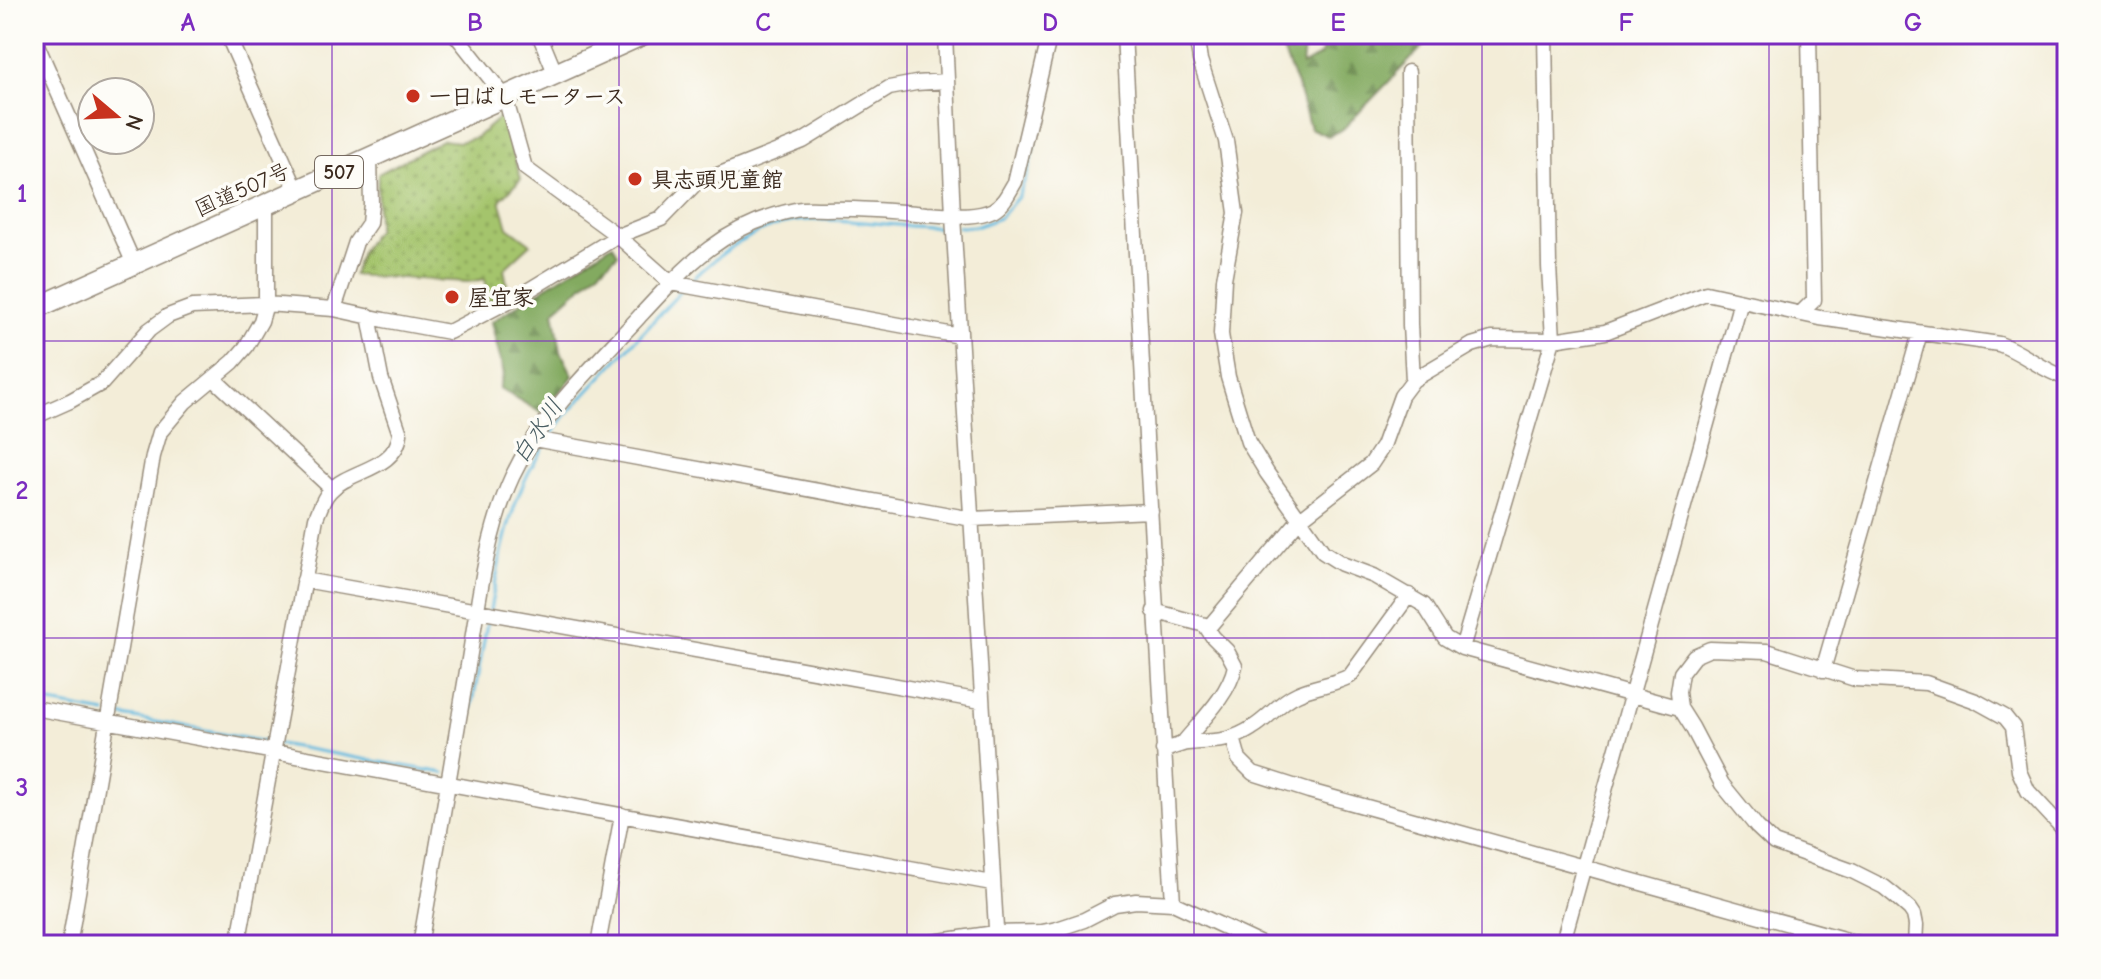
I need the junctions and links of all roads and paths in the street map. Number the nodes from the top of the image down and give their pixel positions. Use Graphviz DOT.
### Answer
graph roads {
  1 [pos="227,34"];
  2 [pos="455,34"];
  3 [pos="539,34"];
  4 [pos="945,34"];
  5 [pos="1050,34"];
  6 [pos="1124,34"];
  7 [pos="1196,34"];
  8 [pos="1545,34"];
  9 [pos="1809,34"];
  10 [pos="631,37"];
  11 [pos="34,38"];
  12 [pos="1408,72"];
  13 [pos="556,75"];
  14 [pos="947,81"];
  15 [pos="505,97"];
  16 [pos="370,158"];
  17 [pos="297,191"];
  18 [pos="266,203"];
  19 [pos="953,216"];
  20 [pos="618,236"];
  21 [pos="134,264"];
  22 [pos="671,283"];
  23 [pos="1741,301"];
  24 [pos="266,304"];
  25 [pos="34,309"];
  26 [pos="334,309"];
  27 [pos="1801,313"];
  28 [pos="369,316"];
  29 [pos="1920,333"];
  30 [pos="960,336"];
  31 [pos="1553,340"];
  32 [pos="2067,378"];
  33 [pos="214,379"];
  34 [pos="1413,380"];
  35 [pos="34,417"];
  36 [pos="534,439"];
  37 [pos="332,489"];
  38 [pos="1151,511"];
  39 [pos="972,519"];
  40 [pos="1299,520"];
  41 [pos="304,580"];
  42 [pos="1409,595"];
  43 [pos="478,610"];
  44 [pos="1154,611"];
  45 [pos="1208,628"];
  46 [pos="1462,648"];
  47 [pos="1823,670"];
  48 [pos="1631,695"];
  49 [pos="981,701"];
  50 [pos="34,708"];
  51 [pos="1680,708"];
  52 [pos="108,720"];
  53 [pos="1233,738"];
  54 [pos="1183,743"];
  55 [pos="1163,750"];
  56 [pos="272,752"];
  57 [pos="449,783"];
  58 [pos="622,815"];
  59 [pos="2067,833"];
  60 [pos="1583,866"];
  61 [pos="992,883"];
  62 [pos="1173,903"];
  63 [pos="996,939"];
  64 [pos="69,945"];
  65 [pos="238,945"];
  66 [pos="420,945"];
  67 [pos="598,945"];
  68 [pos="913,945"];
  69 [pos="1263,945"];
  70 [pos="1562,945"];
  71 [pos="1865,945"];
  72 [pos="1915,945"];
  1 -- 17 [label="street"];
  2 -- 15 [label="street"];
  3 -- 13 [label="street"];
  4 -- 14 [label="street"];
  5 -- 19 [label="street"];
  6 -- 38 [label="street"];
  7 -- 40 [label="street"];
  8 -- 31 [label="street"];
  9 -- 27 [label="street"];
  10 -- 13 [label="highway, 国道507号 / 507"];
  11 -- 21 [label="street"];
  12 -- 34 [label="street"];
  13 -- 15 [label="highway, 国道507号 / 507"];
  14 -- 19 [label="street"];
  14 -- 20 [label="street"];
  15 -- 16 [label="highway, 国道507号 / 507"];
  15 -- 20 [label="street"];
  16 -- 17 [label="highway, 国道507号 / 507"];
  16 -- 26 [label="street"];
  17 -- 18 [label="highway, 国道507号 / 507"];
  18 -- 21 [label="highway, 国道507号 / 507"];
  18 -- 24 [label="street"];
  19 -- 22 [label="street"];
  19 -- 30 [label="street"];
  20 -- 22 [label="street"];
  20 -- 28 [label="street"];
  21 -- 25 [label="highway, 国道507号 / 507"];
  22 -- 30 [label="street"];
  22 -- 36 [label="street"];
  23 -- 27 [label="street"];
  23 -- 31 [label="street"];
  23 -- 48 [label="street"];
  24 -- 26 [label="street"];
  24 -- 33 [label="street"];
  24 -- 35 [label="street"];
  26 -- 28 [label="street"];
  27 -- 29 [label="street"];
  28 -- 37 [label="street"];
  29 -- 32 [label="street"];
  29 -- 47 [label="street"];
  30 -- 39 [label="street"];
  31 -- 34 [label="street"];
  31 -- 46 [label="street"];
  33 -- 37 [label="street"];
  33 -- 52 [label="street"];
  34 -- 40 [label="street"];
  36 -- 39 [label="street"];
  36 -- 43 [label="street"];
  37 -- 41 [label="street"];
  38 -- 39 [label="street"];
  38 -- 44 [label="street"];
  39 -- 49 [label="street"];
  40 -- 42 [label="street"];
  40 -- 45 [label="street"];
  41 -- 43 [label="street"];
  41 -- 56 [label="street"];
  42 -- 46 [label="street"];
  42 -- 53 [label="street"];
  43 -- 49 [label="street"];
  43 -- 57 [label="street"];
  44 -- 45 [label="street"];
  44 -- 55 [label="street"];
  45 -- 54 [label="street"];
  46 -- 48 [label="street"];
  47 -- 51 [label="street"];
  47 -- 59 [label="street"];
  48 -- 51 [label="street"];
  48 -- 60 [label="street"];
  49 -- 61 [label="street"];
  50 -- 52 [label="street"];
  51 -- 72 [label="street"];
  52 -- 56 [label="street"];
  52 -- 64 [label="street"];
  53 -- 54 [label="street"];
  53 -- 60 [label="street"];
  54 -- 55 [label="street"];
  55 -- 62 [label="street"];
  56 -- 57 [label="street"];
  56 -- 65 [label="street"];
  57 -- 58 [label="street"];
  57 -- 66 [label="street"];
  58 -- 61 [label="street"];
  58 -- 67 [label="street"];
  60 -- 70 [label="street"];
  60 -- 71 [label="street"];
  61 -- 63 [label="street"];
  62 -- 63 [label="street"];
  62 -- 69 [label="street"];
  63 -- 68 [label="street"];
}
